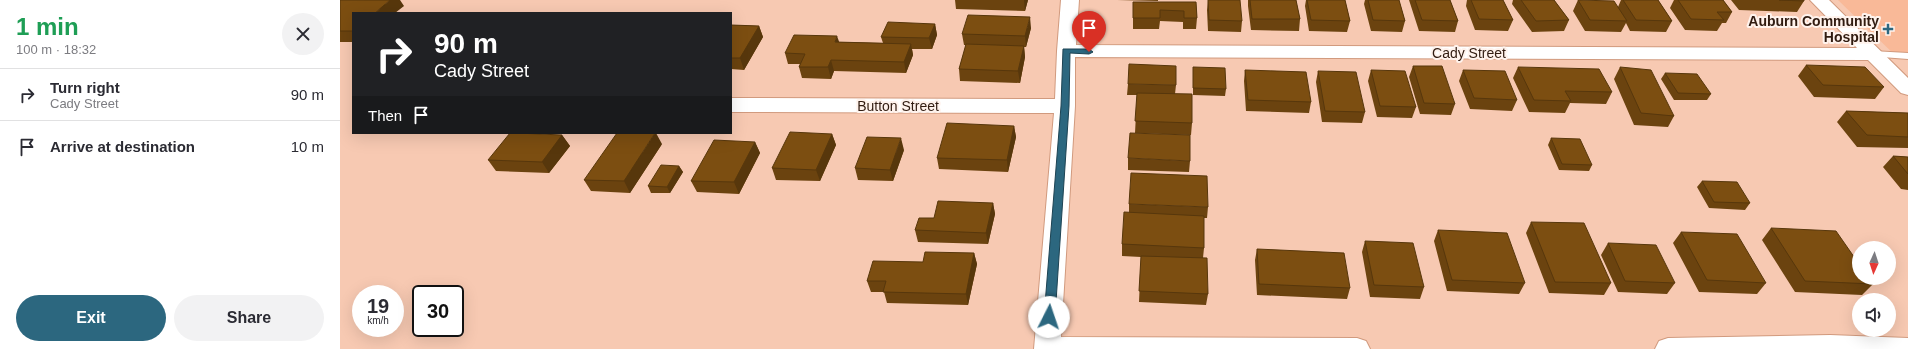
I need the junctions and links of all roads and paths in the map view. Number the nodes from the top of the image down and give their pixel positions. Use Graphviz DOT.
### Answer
graph roads {
  1 [pos="1070,0"];
  2 [pos="1819,0"];
  3 [pos="1066,51"];
  4 [pos="1872,54"];
  5 [pos="1908,56"];
  6 [pos="1908,89"];
  7 [pos="732,104"];
  8 [pos="1065,106"];
  9 [pos="1047,348"];
  10 [pos="1357,349"];
  11 [pos="1668,349"];
  12 [pos="1908,349"];
  1 -- 3 [label="street"];
  2 -- 4 [label="street"];
  3 -- 4 [label="street, Cady Street"];
  3 -- 8 [label="street"];
  4 -- 5 [label="lane"];
  4 -- 6 [label="street"];
  7 -- 8 [label="street, Button Street"];
  8 -- 9 [label="street"];
  9 -- 10 [label="street"];
  11 -- 12 [label="street"];
}
